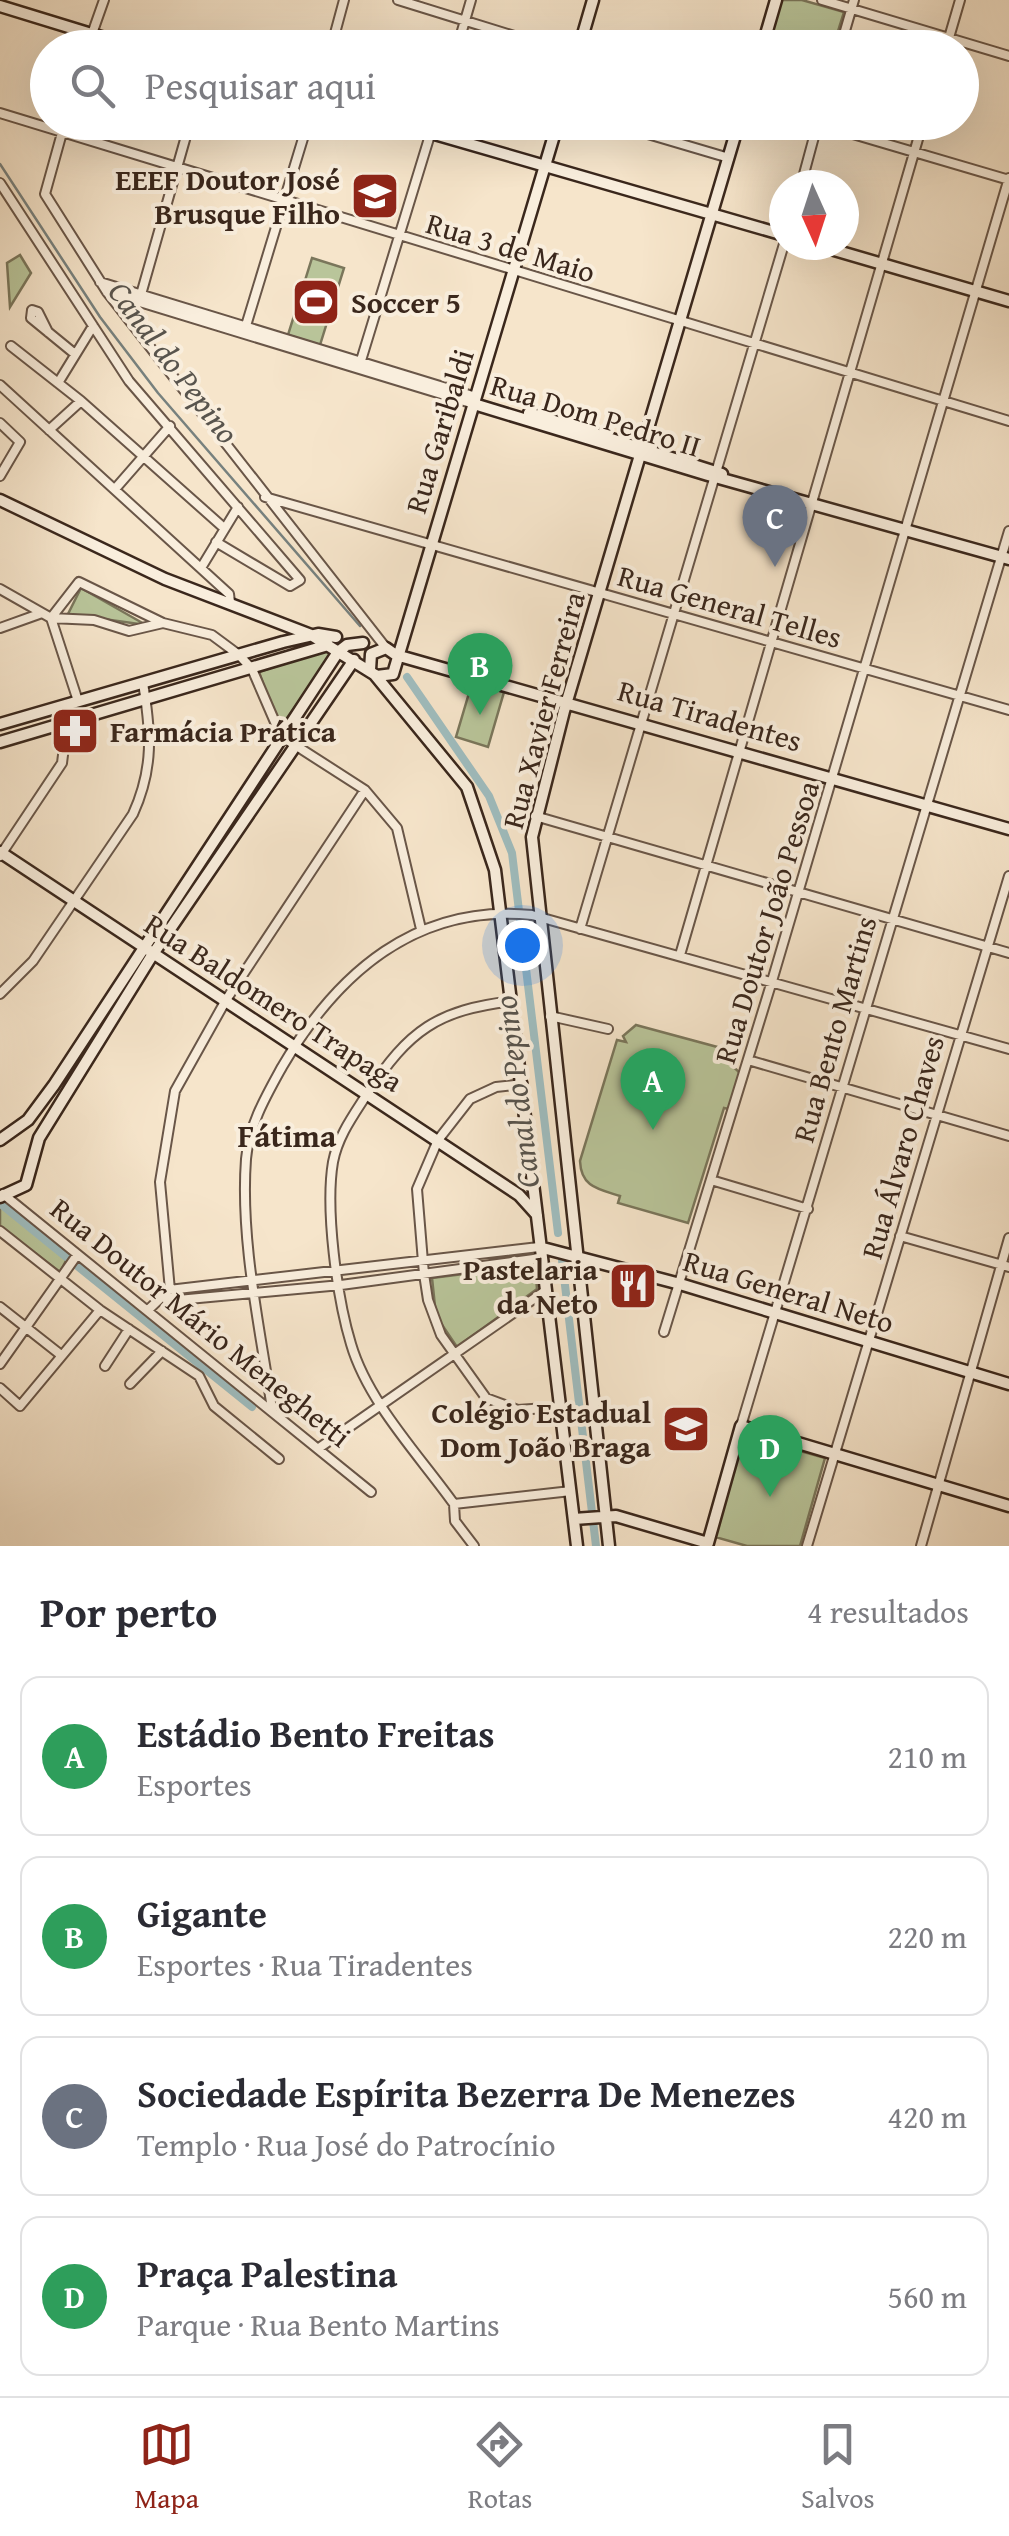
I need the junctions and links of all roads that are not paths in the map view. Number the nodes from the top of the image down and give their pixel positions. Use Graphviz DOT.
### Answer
graph roads {
  1 [pos="104,0"];
  2 [pos="344,0"];
  3 [pos="398,0"];
  4 [pos="471,0"];
  5 [pos="594,0"];
  6 [pos="776,0"];
  7 [pos="822,0"];
  8 [pos="960,0"];
  9 [pos="853,4"];
  10 [pos="0,6"];
  11 [pos="465,22"];
  12 [pos="79,30"];
  13 [pos="93,30"];
  14 [pos="335,30"];
  15 [pos="463,30"];
  16 [pos="492,30"];
  17 [pos="585,30"];
  18 [pos="767,30"];
  19 [pos="845,30"];
  20 [pos="916,30"];
  21 [pos="951,30"];
  22 [pos="979,50"];
  23 [pos="1009,56"];
  24 [pos="0,112"];
  25 [pos="30,123"];
  26 [pos="59,140"];
  27 [pos="80,140"];
  28 [pos="185,140"];
  29 [pos="303,140"];
  30 [pos="428,140"];
  31 [pos="470,140"];
  32 [pos="553,140"];
  33 [pos="668,140"];
  34 [pos="734,140"];
  35 [pos="812,140"];
  36 [pos="873,140"];
  37 [pos="918,140"];
  38 [pos="914,152"];
  39 [pos="729,158"];
  40 [pos="546,164"];
  41 [pos="177,170"];
  42 [pos="805,170"];
  43 [pos="1009,180"];
  44 [pos="0,183"];
  45 [pos="284,202"];
  46 [pos="712,214"];
  47 [pos="769,231"];
  48 [pos="400,236"];
  49 [pos="859,257"];
  50 [pos="779,260"];
  51 [pos="881,264"];
  52 [pos="513,272"];
  53 [pos="100,282"];
  54 [pos="107,292"];
  55 [pos="978,292"];
  56 [pos="140,298"];
  57 [pos="1009,301"];
  58 [pos="680,321"];
  59 [pos="93,326"];
  60 [pos="245,331"];
  61 [pos="48,332"];
  62 [pos="752,344"];
  63 [pos="11,346"];
  64 [pos="75,354"];
  65 [pos="360,366"];
  66 [pos="850,373"];
  67 [pos="58,384"];
  68 [pos="0,385"];
  69 [pos="476,400"];
  70 [pos="81,401"];
  71 [pos="945,401"];
  72 [pos="1009,421"];
  73 [pos="0,423"];
  74 [pos="170,426"];
  75 [pos="49,430"];
  76 [pos="641,451"];
  77 [pos="142,456"];
  78 [pos="720,475"];
  79 [pos="0,476"];
  80 [pos="115,489"];
  81 [pos="266,497"];
  82 [pos="0,500"];
  83 [pos="810,501"];
  84 [pos="238,507"];
  85 [pos="224,528"];
  86 [pos="907,529"];
  87 [pos="1009,530"];
  88 [pos="216,542"];
  89 [pos="432,545"];
  90 [pos="1005,558"];
  91 [pos="200,568"];
  92 [pos="0,589"];
  93 [pos="600,592"];
  94 [pos="230,602"];
  95 [pos="42,612"];
  96 [pos="674,614"];
  97 [pos="267,616"];
  98 [pos="51,618"];
  99 [pos="163,623"];
  100 [pos="287,624"];
  101 [pos="0,628"];
  102 [pos="312,634"];
  103 [pos="769,640"];
  104 [pos="283,642"];
  105 [pos="334,645"];
  106 [pos="389,650"];
  107 [pos="238,655"];
  108 [pos="354,660"];
  109 [pos="252,668"];
  110 [pos="865,668"];
  111 [pos="372,673"];
  112 [pos="143,683"];
  113 [pos="958,696"];
  114 [pos="567,700"];
  115 [pos="78,701"];
  116 [pos="146,701"];
  117 [pos="58,708"];
  118 [pos="1009,710"];
  119 [pos="642,722"];
  120 [pos="0,724"];
  121 [pos="62,724"];
  122 [pos="280,736"];
  123 [pos="0,742"];
  124 [pos="296,746"];
  125 [pos="737,749"];
  126 [pos="832,776"];
  127 [pos="365,790"];
  128 [pos="926,804"];
  129 [pos="535,816"];
  130 [pos="1009,829"];
  131 [pos="606,836"];
  132 [pos="211,841"];
  133 [pos="224,850"];
  134 [pos="1,854"];
  135 [pos="703,865"];
  136 [pos="1009,876"];
  137 [pos="796,892"];
  138 [pos="76,900"];
  139 [pos="508,914"];
  140 [pos="536,916"];
  141 [pos="893,918"];
  142 [pos="421,929"];
  143 [pos="580,929"];
  144 [pos="142,946"];
  145 [pos="986,946"];
  146 [pos="154,953"];
  147 [pos="1009,953"];
  148 [pos="680,956"];
  149 [pos="772,981"];
  150 [pos="0,994"];
  151 [pos="226,1000"];
  152 [pos="513,1001"];
  153 [pos="868,1008"];
  154 [pos="550,1016"];
  155 [pos="608,1029"];
  156 [pos="959,1034"];
  157 [pos="295,1046"];
  158 [pos="1009,1049"];
  159 [pos="748,1060"];
  160 [pos="523,1084"];
  161 [pos="54,1085"];
  162 [pos="842,1088"];
  163 [pos="368,1093"];
  164 [pos="935,1115"];
  165 [pos="52,1116"];
  166 [pos="1009,1136"];
  167 [pos="0,1140"];
  168 [pos="438,1140"];
  169 [pos="711,1180"];
  170 [pos="534,1186"];
  171 [pos="1,1194"];
  172 [pos="520,1196"];
  173 [pos="808,1209"];
  174 [pos="537,1216"];
  175 [pos="0,1231"];
  176 [pos="900,1236"];
  177 [pos="1009,1238"];
  178 [pos="540,1253"];
  179 [pos="76,1255"];
  180 [pos="576,1255"];
  181 [pos="423,1260"];
  182 [pos="1005,1266"];
  183 [pos="339,1271"];
  184 [pos="424,1274"];
  185 [pos="60,1278"];
  186 [pos="255,1281"];
  187 [pos="680,1284"];
  188 [pos="340,1285"];
  189 [pos="169,1290"];
  190 [pos="544,1291"];
  191 [pos="256,1294"];
  192 [pos="171,1301"];
  193 [pos="158,1302"];
  194 [pos="0,1306"];
  195 [pos="100,1310"];
  196 [pos="148,1310"];
  197 [pos="776,1314"];
  198 [pos="25,1327"];
  199 [pos="129,1328"];
  200 [pos="664,1332"];
  201 [pos="868,1342"];
  202 [pos="162,1351"];
  203 [pos="454,1354"];
  204 [pos="60,1355"];
  205 [pos="0,1364"];
  206 [pos="104,1366"];
  207 [pos="972,1372"];
  208 [pos="130,1384"];
  209 [pos="1009,1384"];
  210 [pos="0,1388"];
  211 [pos="382,1403"];
  212 [pos="559,1407"];
  213 [pos="272,1409"];
  214 [pos="741,1426"];
  215 [pos="320,1448"];
  216 [pos="838,1455"];
  217 [pos="280,1460"];
  218 [pos="938,1486"];
  219 [pos="571,1491"];
  220 [pos="371,1492"];
  221 [pos="454,1504"];
  222 [pos="1009,1506"];
  223 [pos="603,1516"];
  224 [pos="579,1519"];
  225 [pos="708,1542"];
  226 [pos="474,1546"];
  227 [pos="577,1546"];
  228 [pos="608,1546"];
  229 [pos="721,1546"];
  230 [pos="807,1546"];
  231 [pos="920,1546"];
  1 -- 13 [label="street"];
  2 -- 14 [label="street"];
  3 -- 11 [label="street"];
  4 -- 11 [label="street"];
  5 -- 17 [label="street"];
  6 -- 18 [label="street"];
  7 -- 9 [label="street"];
  8 -- 21 [label="street"];
  9 -- 19 [label="street"];
  9 -- 20 [label="street"];
  10 -- 12 [label="street"];
  11 -- 15 [label="street"];
  11 -- 16 [label="street"];
  22 -- 23 [label="street"];
  24 -- 25 [label="street, Rua 3 de Maio"];
  26 -- 53 [label="street"];
  27 -- 41 [label="street, Rua 3 de Maio"];
  28 -- 41 [label="street"];
  29 -- 45 [label="street"];
  30 -- 48 [label="street"];
  31 -- 40 [label="street"];
  32 -- 40 [label="street, Rua Garibaldi"];
  33 -- 39 [label="street"];
  34 -- 39 [label="street, Rua Xavier Ferreira"];
  35 -- 42 [label="street"];
  36 -- 38 [label="street"];
  37 -- 38 [label="street"];
  38 -- 43 [label="street"];
  38 -- 51 [label="street"];
  39 -- 46 [label="street, Rua Xavier Ferreira"];
  40 -- 46 [label="street"];
  40 -- 52 [label="street, Rua Garibaldi"];
  41 -- 45 [label="street, Rua 3 de Maio"];
  41 -- 56 [label="street"];
  43 -- 55 [label="street, Rua Doutor João Pessoa"];
  44 -- 59 [label="street"];
  45 -- 48 [label="street, Rua 3 de Maio"];
  45 -- 60 [label="street"];
  46 -- 47 [label="street"];
  46 -- 58 [label="street, Rua Xavier Ferreira"];
  48 -- 52 [label="street, Rua 3 de Maio"];
  48 -- 65 [label="street"];
  49 -- 51 [label="street"];
  50 -- 62 [label="street"];
  51 -- 55 [label="street"];
  51 -- 66 [label="street"];
  52 -- 58 [label="street, Rua 3 de Maio"];
  52 -- 69 [label="street, Rua Garibaldi"];
  53 -- 54 [label="street"];
  53 -- 56 [label="street, Rua Dom Pedro II"];
  54 -- 56 [label="street, Rua Dom Pedro II"];
  54 -- 81 [label="street"];
  55 -- 57 [label="street"];
  55 -- 71 [label="street, Rua Doutor João Pessoa"];
  56 -- 60 [label="street, Rua Dom Pedro II"];
  58 -- 62 [label="street, Rua 3 de Maio"];
  58 -- 76 [label="street, Rua Xavier Ferreira"];
  59 -- 64 [label="street"];
  59 -- 74 [label="street"];
  60 -- 65 [label="street, Rua Dom Pedro II"];
  61 -- 64 [label="street"];
  62 -- 66 [label="street, Rua 3 de Maio"];
  62 -- 78 [label="street"];
  63 -- 67 [label="street"];
  64 -- 67 [label="street"];
  65 -- 69 [label="street, Rua Dom Pedro II"];
  66 -- 71 [label="street, Rua 3 de Maio"];
  66 -- 83 [label="street"];
  67 -- 70 [label="street"];
  68 -- 75 [label="street"];
  69 -- 76 [label="street, Rua Dom Pedro II"];
  69 -- 89 [label="street, Rua Garibaldi"];
  70 -- 75 [label="street"];
  70 -- 77 [label="street"];
  71 -- 72 [label="street, Rua 3 de Maio"];
  71 -- 86 [label="street, Rua Doutor João Pessoa"];
  73 -- 79 [label="street"];
  74 -- 77 [label="street"];
  74 -- 84 [label="street"];
  75 -- 80 [label="street"];
  76 -- 78 [label="street, Rua Dom Pedro II"];
  76 -- 93 [label="street, Rua Xavier Ferreira"];
  77 -- 80 [label="street"];
  77 -- 85 [label="street"];
  78 -- 83 [label="street, Rua Dom Pedro II"];
  78 -- 96 [label="street"];
  80 -- 91 [label="street"];
  81 -- 89 [label="street, Rua General Telles"];
  81 -- 106 [label="street"];
  82 -- 94 [label="street, Rua Tiradentes"];
  83 -- 86 [label="street, Rua Dom Pedro II"];
  83 -- 103 [label="street"];
  84 -- 85 [label="street"];
  84 -- 88 [label="street"];
  85 -- 88 [label="street"];
  86 -- 90 [label="street, Rua Dom Pedro II"];
  86 -- 110 [label="street, Rua Doutor João Pessoa"];
  87 -- 90 [label="street, Rua Bento Martins"];
  88 -- 91 [label="street"];
  89 -- 93 [label="street, Rua General Telles"];
  89 -- 106 [label="street, Rua Garibaldi"];
  90 -- 113 [label="street, Rua Bento Martins"];
  91 -- 94 [label="street"];
  92 -- 95 [label="street"];
  93 -- 96 [label="street, Rua General Telles"];
  93 -- 114 [label="street, Rua Xavier Ferreira"];
  94 -- 97 [label="street, Rua Tiradentes"];
  95 -- 98 [label="street"];
  95 -- 101 [label="street"];
  96 -- 103 [label="street, Rua General Telles"];
  96 -- 119 [label="street"];
  97 -- 100 [label="street, Rua Tiradentes"];
  97 -- 105 [label="street, Rua Tiradentes"];
  98 -- 99 [label="street"];
  98 -- 99 [label="street"];
  98 -- 115 [label="street"];
  99 -- 107 [label="street"];
  100 -- 102 [label="street, Rua Tiradentes"];
  100 -- 104 [label="street"];
  102 -- 104 [label="street"];
  102 -- 105 [label="street"];
  103 -- 110 [label="street, Rua General Telles"];
  103 -- 125 [label="street"];
  104 -- 107 [label="street"];
  105 -- 106 [label="street, Rua Tiradentes"];
  105 -- 108 [label="street, Rua Tiradentes"];
  105 -- 109 [label="street"];
  105 -- 122 [label="street"];
  106 -- 111 [label="street, Rua Garibaldi"];
  106 -- 111 [label="street"];
  106 -- 114 [label="street, Rua Tiradentes"];
  107 -- 109 [label="street"];
  107 -- 112 [label="street"];
  108 -- 111 [label="street, Rua Tiradentes"];
  108 -- 124 [label="street"];
  109 -- 116 [label="street"];
  109 -- 122 [label="street"];
  110 -- 113 [label="street, Rua General Telles"];
  110 -- 126 [label="street, Rua Doutor João Pessoa"];
  111 -- 139 [label="street, Rua Tiradentes"];
  112 -- 115 [label="street"];
  112 -- 116 [label="street"];
  113 -- 118 [label="street, Rua General Telles"];
  113 -- 128 [label="street, Rua Bento Martins"];
  114 -- 119 [label="street, Rua Tiradentes"];
  114 -- 129 [label="street, Rua Xavier Ferreira"];
  115 -- 117 [label="street"];
  116 -- 121 [label="street"];
  116 -- 138 [label="street"];
  117 -- 120 [label="street"];
  117 -- 121 [label="street"];
  119 -- 125 [label="street, Rua Tiradentes"];
  119 -- 131 [label="street"];
  121 -- 123 [label="street"];
  121 -- 134 [label="street"];
  122 -- 124 [label="street"];
  122 -- 132 [label="street"];
  124 -- 127 [label="street"];
  124 -- 133 [label="street"];
  125 -- 126 [label="street, Rua Tiradentes"];
  125 -- 135 [label="street"];
  126 -- 128 [label="street, Rua Tiradentes"];
  126 -- 137 [label="street, Rua Doutor João Pessoa"];
  127 -- 142 [label="street"];
  127 -- 151 [label="street"];
  128 -- 130 [label="street, Rua Tiradentes"];
  128 -- 141 [label="street, Rua Bento Martins"];
  129 -- 131 [label="street"];
  129 -- 140 [label="street, Rua Xavier Ferreira"];
  131 -- 135 [label="street"];
  131 -- 143 [label="street"];
  132 -- 133 [label="street"];
  132 -- 144 [label="street"];
  133 -- 146 [label="street"];
  134 -- 138 [label="street, Rua Baldomero Trapaga"];
  135 -- 137 [label="street"];
  135 -- 148 [label="street"];
  136 -- 145 [label="street, Rua Álvaro Chaves"];
  137 -- 141 [label="street"];
  137 -- 149 [label="street, Rua Doutor João Pessoa"];
  138 -- 144 [label="street, Rua Baldomero Trapaga"];
  138 -- 150 [label="street"];
  139 -- 140 [label="street"];
  139 -- 142 [label="street"];
  139 -- 152 [label="street, Rua Tiradentes"];
  140 -- 143 [label="street"];
  140 -- 154 [label="street, Rua Xavier Ferreira"];
  141 -- 145 [label="street"];
  141 -- 153 [label="street, Rua Bento Martins"];
  142 -- 157 [label="street"];
  143 -- 148 [label="street"];
  144 -- 146 [label="street, Rua Baldomero Trapaga"];
  144 -- 161 [label="street"];
  145 -- 147 [label="street"];
  145 -- 156 [label="street, Rua Álvaro Chaves"];
  146 -- 151 [label="street, Rua Baldomero Trapaga"];
  146 -- 165 [label="street"];
  148 -- 149 [label="street"];
  149 -- 153 [label="street"];
  149 -- 159 [label="street, Rua Doutor João Pessoa"];
  151 -- 157 [label="street, Rua Baldomero Trapaga"];
  151 -- 189 [label="street"];
  152 -- 160 [label="street, Rua Tiradentes"];
  152 -- 163 [label="street"];
  153 -- 156 [label="street"];
  153 -- 162 [label="street, Rua Bento Martins"];
  154 -- 155 [label="street"];
  154 -- 180 [label="street, Rua Xavier Ferreira"];
  156 -- 158 [label="street"];
  156 -- 164 [label="street, Rua Álvaro Chaves"];
  157 -- 163 [label="street, Rua Baldomero Trapaga"];
  157 -- 186 [label="street"];
  159 -- 162 [label="street"];
  159 -- 169 [label="street, Rua Doutor João Pessoa"];
  160 -- 168 [label="street"];
  160 -- 170 [label="street, Rua Tiradentes"];
  161 -- 165 [label="street"];
  161 -- 167 [label="street"];
  162 -- 164 [label="street"];
  162 -- 173 [label="street, Rua Bento Martins"];
  163 -- 168 [label="street, Rua Baldomero Trapaga"];
  163 -- 183 [label="street"];
  164 -- 166 [label="street"];
  164 -- 176 [label="street, Rua Álvaro Chaves"];
  165 -- 171 [label="street"];
  168 -- 172 [label="street, Rua Baldomero Trapaga"];
  168 -- 181 [label="street"];
  169 -- 173 [label="street"];
  169 -- 187 [label="street, Rua Doutor João Pessoa"];
  170 -- 172 [label="street"];
  170 -- 174 [label="street, Rua Tiradentes"];
  171 -- 179 [label="street, Rua Doutor Mário Meneghetti"];
  172 -- 174 [label="street, Rua Baldomero Trapaga"];
  173 -- 197 [label="street, Rua Bento Martins"];
  174 -- 178 [label="street, Rua Tiradentes"];
  175 -- 185 [label="street, Rua Doutor Mário Meneghetti"];
  176 -- 182 [label="street"];
  176 -- 201 [label="street, Rua Álvaro Chaves"];
  177 -- 182 [label="street"];
  178 -- 180 [label="street, Rua General Neto"];
  178 -- 181 [label="street"];
  178 -- 184 [label="street"];
  178 -- 190 [label="street, Rua Tiradentes"];
  179 -- 185 [label="street"];
  179 -- 196 [label="street, Rua Doutor Mário Meneghetti"];
  180 -- 187 [label="street, Rua General Neto"];
  180 -- 223 [label="street, Rua Xavier Ferreira"];
  181 -- 183 [label="street"];
  181 -- 184 [label="street"];
  182 -- 207 [label="street"];
  183 -- 186 [label="street"];
  183 -- 188 [label="street"];
  184 -- 188 [label="street"];
  184 -- 203 [label="street"];
  185 -- 195 [label="street, Rua Doutor Mário Meneghetti"];
  185 -- 198 [label="street"];
  186 -- 189 [label="street"];
  186 -- 191 [label="street"];
  187 -- 197 [label="street, Rua General Neto"];
  187 -- 200 [label="street, Rua Doutor João Pessoa"];
  188 -- 191 [label="street"];
  188 -- 211 [label="street"];
  189 -- 192 [label="street"];
  189 -- 193 [label="street"];
  190 -- 203 [label="street"];
  190 -- 212 [label="street, Rua Tiradentes"];
  191 -- 192 [label="street"];
  191 -- 213 [label="street"];
  192 -- 193 [label="street"];
  193 -- 196 [label="street"];
  194 -- 198 [label="street"];
  195 -- 199 [label="street, Rua Doutor Mário Meneghetti"];
  195 -- 204 [label="street"];
  196 -- 213 [label="street, Rua Doutor Mário Meneghetti"];
  197 -- 201 [label="street, Rua General Neto"];
  197 -- 214 [label="street, Rua Bento Martins"];
  198 -- 204 [label="street"];
  198 -- 205 [label="street"];
  199 -- 202 [label="street, Rua Doutor Mário Meneghetti"];
  199 -- 206 [label="street"];
  201 -- 207 [label="street, Rua General Neto"];
  201 -- 216 [label="street, Rua Álvaro Chaves"];
  202 -- 208 [label="street"];
  202 -- 217 [label="street, Rua Doutor Mário Meneghetti"];
  203 -- 211 [label="street"];
  203 -- 212 [label="street"];
  204 -- 210 [label="street"];
  207 -- 209 [label="street, Rua General Neto"];
  207 -- 218 [label="street"];
  211 -- 215 [label="street"];
  211 -- 221 [label="street"];
  212 -- 219 [label="street, Rua Tiradentes"];
  213 -- 215 [label="street, Rua Doutor Mário Meneghetti"];
  214 -- 216 [label="street"];
  214 -- 225 [label="street, Rua Bento Martins"];
  215 -- 220 [label="street, Rua Doutor Mário Meneghetti"];
  216 -- 218 [label="street"];
  216 -- 230 [label="street, Rua Álvaro Chaves"];
  218 -- 222 [label="street"];
  218 -- 231 [label="street"];
  219 -- 221 [label="street"];
  219 -- 224 [label="street, Rua Tiradentes"];
  221 -- 226 [label="street"];
  223 -- 224 [label="street"];
  223 -- 225 [label="street"];
  223 -- 228 [label="street, Rua Xavier Ferreira"];
  224 -- 227 [label="street, Rua Tiradentes"];
  225 -- 229 [label="street"];
}
